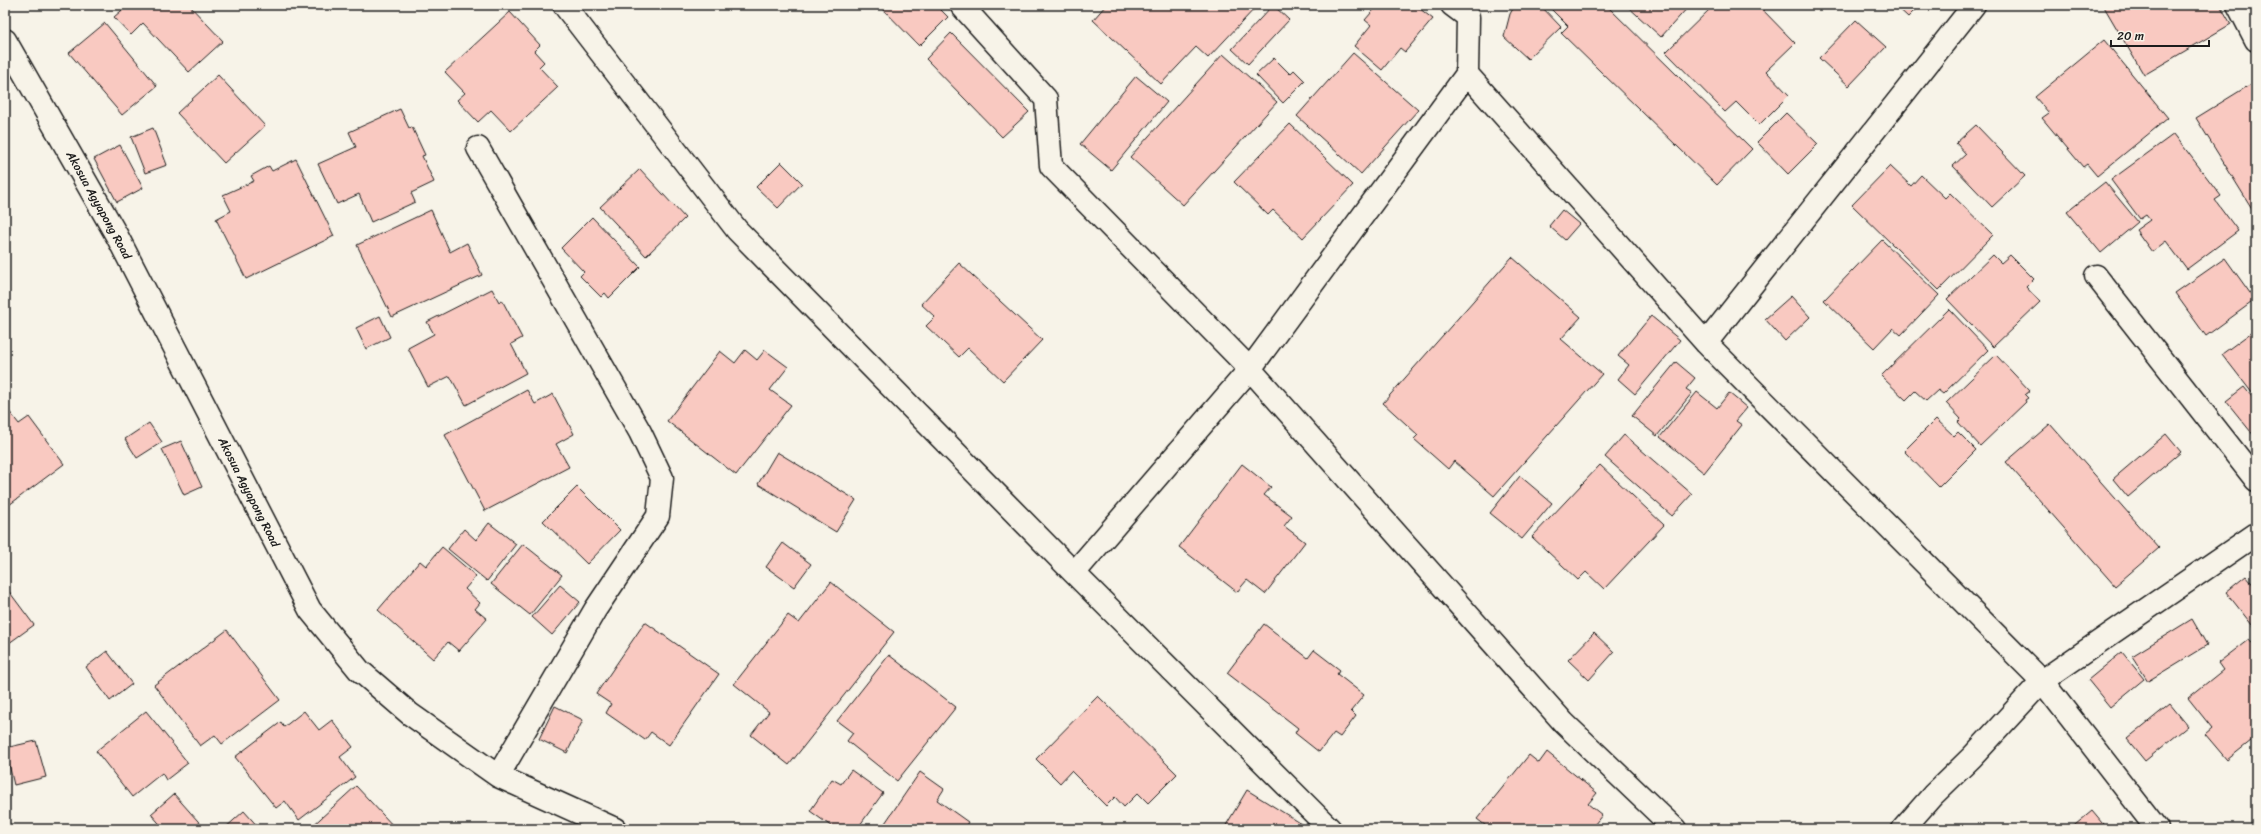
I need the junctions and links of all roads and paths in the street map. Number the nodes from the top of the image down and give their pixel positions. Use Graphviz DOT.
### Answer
graph roads {
  1 [pos="564,5"];
  2 [pos="961,5"];
  3 [pos="1974,5"];
  4 [pos="2238,5"];
  5 [pos="1466,9"];
  6 [pos="5,40"];
  7 [pos="2256,40"];
  8 [pos="1468,74"];
  9 [pos="478,148"];
  10 [pos="2096,276"];
  11 [pos="1706,342"];
  12 [pos="1250,369"];
  13 [pos="2256,480"];
  14 [pos="2256,534"];
  15 [pos="1074,573"];
  16 [pos="2042,681"];
  17 [pos="498,776"];
  18 [pos="613,829"];
  19 [pos="1330,829"];
  20 [pos="1676,829"];
  21 [pos="1903,829"];
  22 [pos="2157,829"];
  1 -- 15 [label="street"];
  2 -- 12 [label="street"];
  3 -- 11 [label="street"];
  4 -- 7 [label="street"];
  5 -- 8 [label="street"];
  6 -- 17 [label="street, Akosua Agyapong Road"];
  8 -- 11 [label="street"];
  8 -- 12 [label="street"];
  9 -- 17 [label="street"];
  10 -- 13 [label="street"];
  11 -- 16 [label="street"];
  12 -- 15 [label="street"];
  12 -- 20 [label="street"];
  14 -- 16 [label="street"];
  15 -- 19 [label="street"];
  16 -- 21 [label="street"];
  16 -- 22 [label="street"];
  17 -- 18 [label="street, Akosua Agyapong Road"];
}
